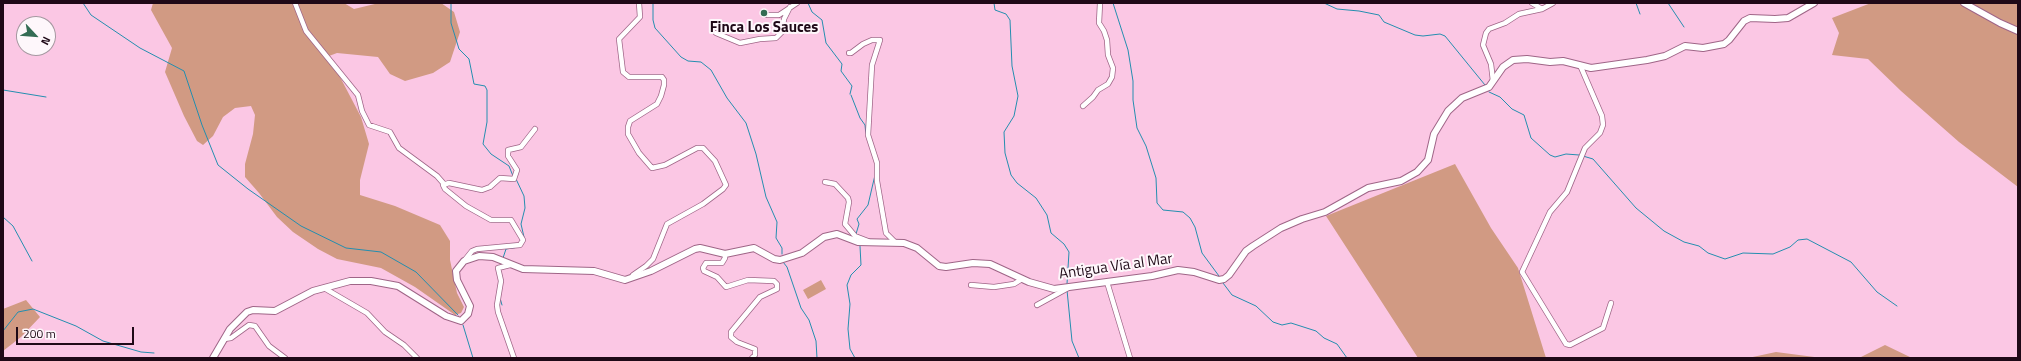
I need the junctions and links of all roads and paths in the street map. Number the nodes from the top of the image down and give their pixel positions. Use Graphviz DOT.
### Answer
graph roads {
  1 [pos="295,3"];
  2 [pos="639,3"];
  3 [pos="796,3"];
  4 [pos="1100,3"];
  5 [pos="1532,3"];
  6 [pos="1553,3"];
  7 [pos="1814,3"];
  8 [pos="1964,3"];
  9 [pos="790,7"];
  10 [pos="1542,9"];
  11 [pos="768,15"];
  12 [pos="2018,30"];
  13 [pos="716,33"];
  14 [pos="849,53"];
  15 [pos="1580,65"];
  16 [pos="1494,83"];
  17 [pos="1082,106"];
  18 [pos="535,129"];
  19 [pos="825,182"];
  20 [pos="444,184"];
  21 [pos="868,241"];
  22 [pos="895,242"];
  23 [pos="724,254"];
  24 [pos="464,261"];
  25 [pos="510,265"];
  26 [pos="1022,279"];
  27 [pos="627,280"];
  28 [pos="1107,282"];
  29 [pos="971,286"];
  30 [pos="1069,287"];
  31 [pos="324,288"];
  32 [pos="1611,304"];
  33 [pos="1036,305"];
  34 [pos="224,339"];
  35 [pos="213,358"];
  36 [pos="285,358"];
  37 [pos="417,358"];
  38 [pos="514,358"];
  39 [pos="752,358"];
  40 [pos="1130,358"];
  1 -- 20 [label="street"];
  2 -- 27 [label="street"];
  3 -- 9 [label="street"];
  4 -- 17 [label="street"];
  5 -- 10 [label="street"];
  6 -- 10 [label="street"];
  7 -- 15 [label="main road"];
  8 -- 12 [label="main road"];
  9 -- 11 [label="street"];
  9 -- 13 [label="street"];
  10 -- 16 [label="street"];
  14 -- 22 [label="street"];
  15 -- 16 [label="main road"];
  15 -- 32 [label="street"];
  16 -- 28 [label="main road, Antigua Vía al Mar"];
  18 -- 20 [label="street"];
  19 -- 21 [label="street"];
  20 -- 24 [label="street"];
  21 -- 22 [label="main road, Antigua Vía al Mar"];
  21 -- 23 [label="main road, Antigua Vía al Mar"];
  22 -- 26 [label="main road, Antigua Vía al Mar"];
  23 -- 27 [label="main road, Antigua Vía al Mar"];
  23 -- 39 [label="street"];
  24 -- 25 [label="main road"];
  24 -- 31 [label="main road"];
  25 -- 27 [label="main road"];
  25 -- 38 [label="street"];
  26 -- 29 [label="street"];
  26 -- 30 [label="main road, Antigua Vía al Mar"];
  28 -- 30 [label="main road, Antigua Vía al Mar"];
  28 -- 40 [label="street"];
  30 -- 33 [label="street"];
  31 -- 34 [label="main road"];
  31 -- 37 [label="street"];
  34 -- 35 [label="main road"];
  34 -- 36 [label="street"];
}
